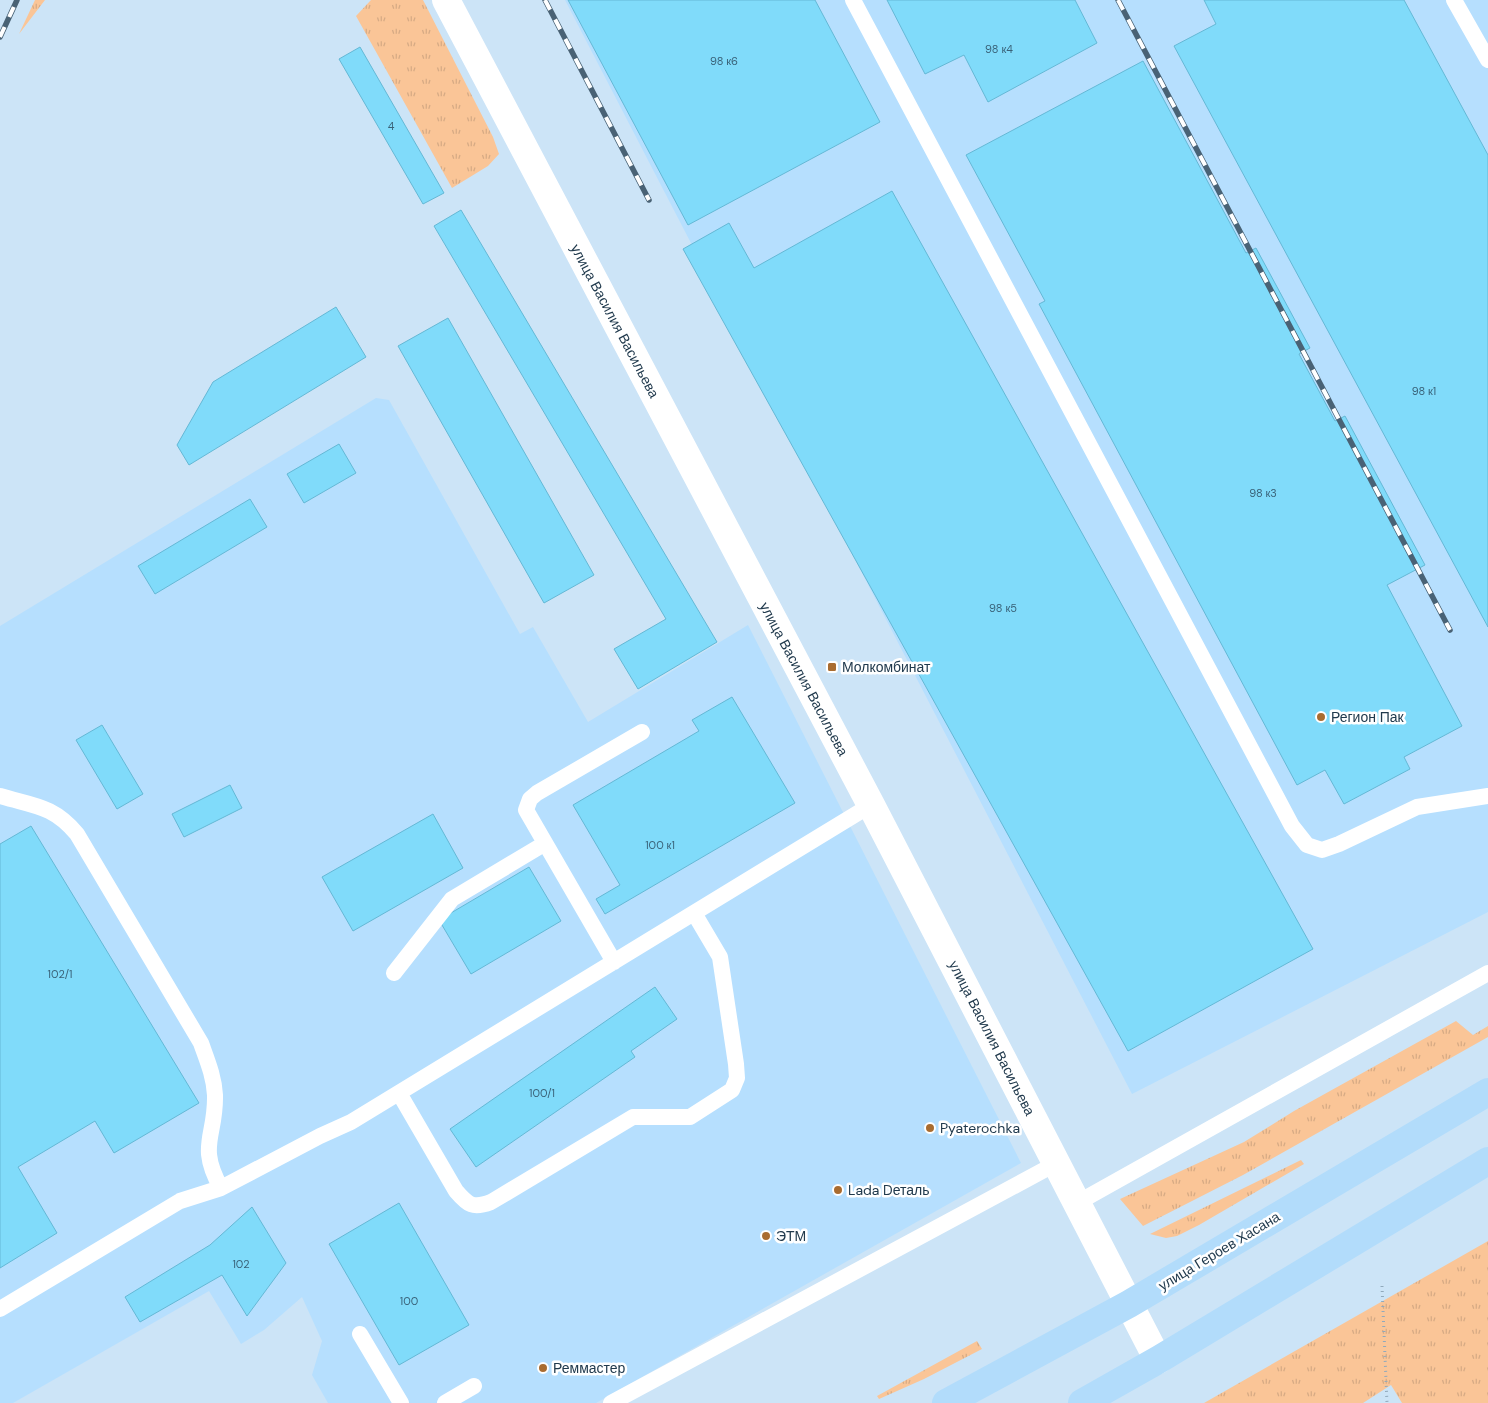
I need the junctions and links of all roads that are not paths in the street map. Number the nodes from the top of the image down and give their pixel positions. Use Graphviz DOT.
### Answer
graph roads {
  1 [pos="446,0"];
  2 [pos="853,0"];
  3 [pos="1454,0"];
  4 [pos="1488,60"];
  5 [pos="642,732"];
  6 [pos="0,796"];
  7 [pos="1487,798"];
  8 [pos="871,805"];
  9 [pos="544,844"];
  10 [pos="694,913"];
  11 [pos="614,962"];
  12 [pos="394,973"];
  13 [pos="1488,973"];
  14 [pos="1488,1092"];
  15 [pos="399,1093"];
  16 [pos="1488,1161"];
  17 [pos="1057,1163"];
  18 [pos="221,1188"];
  19 [pos="1077,1203"];
  20 [pos="1129,1304"];
  21 [pos="0,1309"];
  22 [pos="360,1334"];
  23 [pos="1158,1360"];
  24 [pos="474,1386"];
  25 [pos="401,1403"];
  26 [pos="446,1403"];
  27 [pos="611,1403"];
  28 [pos="946,1403"];
  29 [pos="1082,1403"];
  1 -- 8 [label="main road, улица Василия Васильева"];
  2 -- 7 [label="lane"];
  3 -- 4 [label="lane"];
  5 -- 9 [label="lane"];
  6 -- 18 [label="lane"];
  8 -- 10 [label="lane"];
  8 -- 17 [label="main road, улица Василия Васильева"];
  9 -- 11 [label="lane"];
  9 -- 12 [label="lane"];
  10 -- 11 [label="lane"];
  10 -- 15 [label="lane"];
  11 -- 15 [label="lane"];
  13 -- 19 [label="lane"];
  14 -- 20 [label="main road, улица Героев Хасана"];
  15 -- 18 [label="lane"];
  16 -- 23 [label="main road"];
  17 -- 19 [label="main road, улица Василия Васильева"];
  17 -- 27 [label="lane"];
  18 -- 21 [label="lane"];
  19 -- 20 [label="main road, улица Василия Васильева"];
  20 -- 23 [label="main road, улица Василия Васильева"];
  20 -- 28 [label="main road, улица Героев Хасана"];
  22 -- 25 [label="lane"];
  23 -- 29 [label="main road"];
  24 -- 26 [label="lane"];
}
